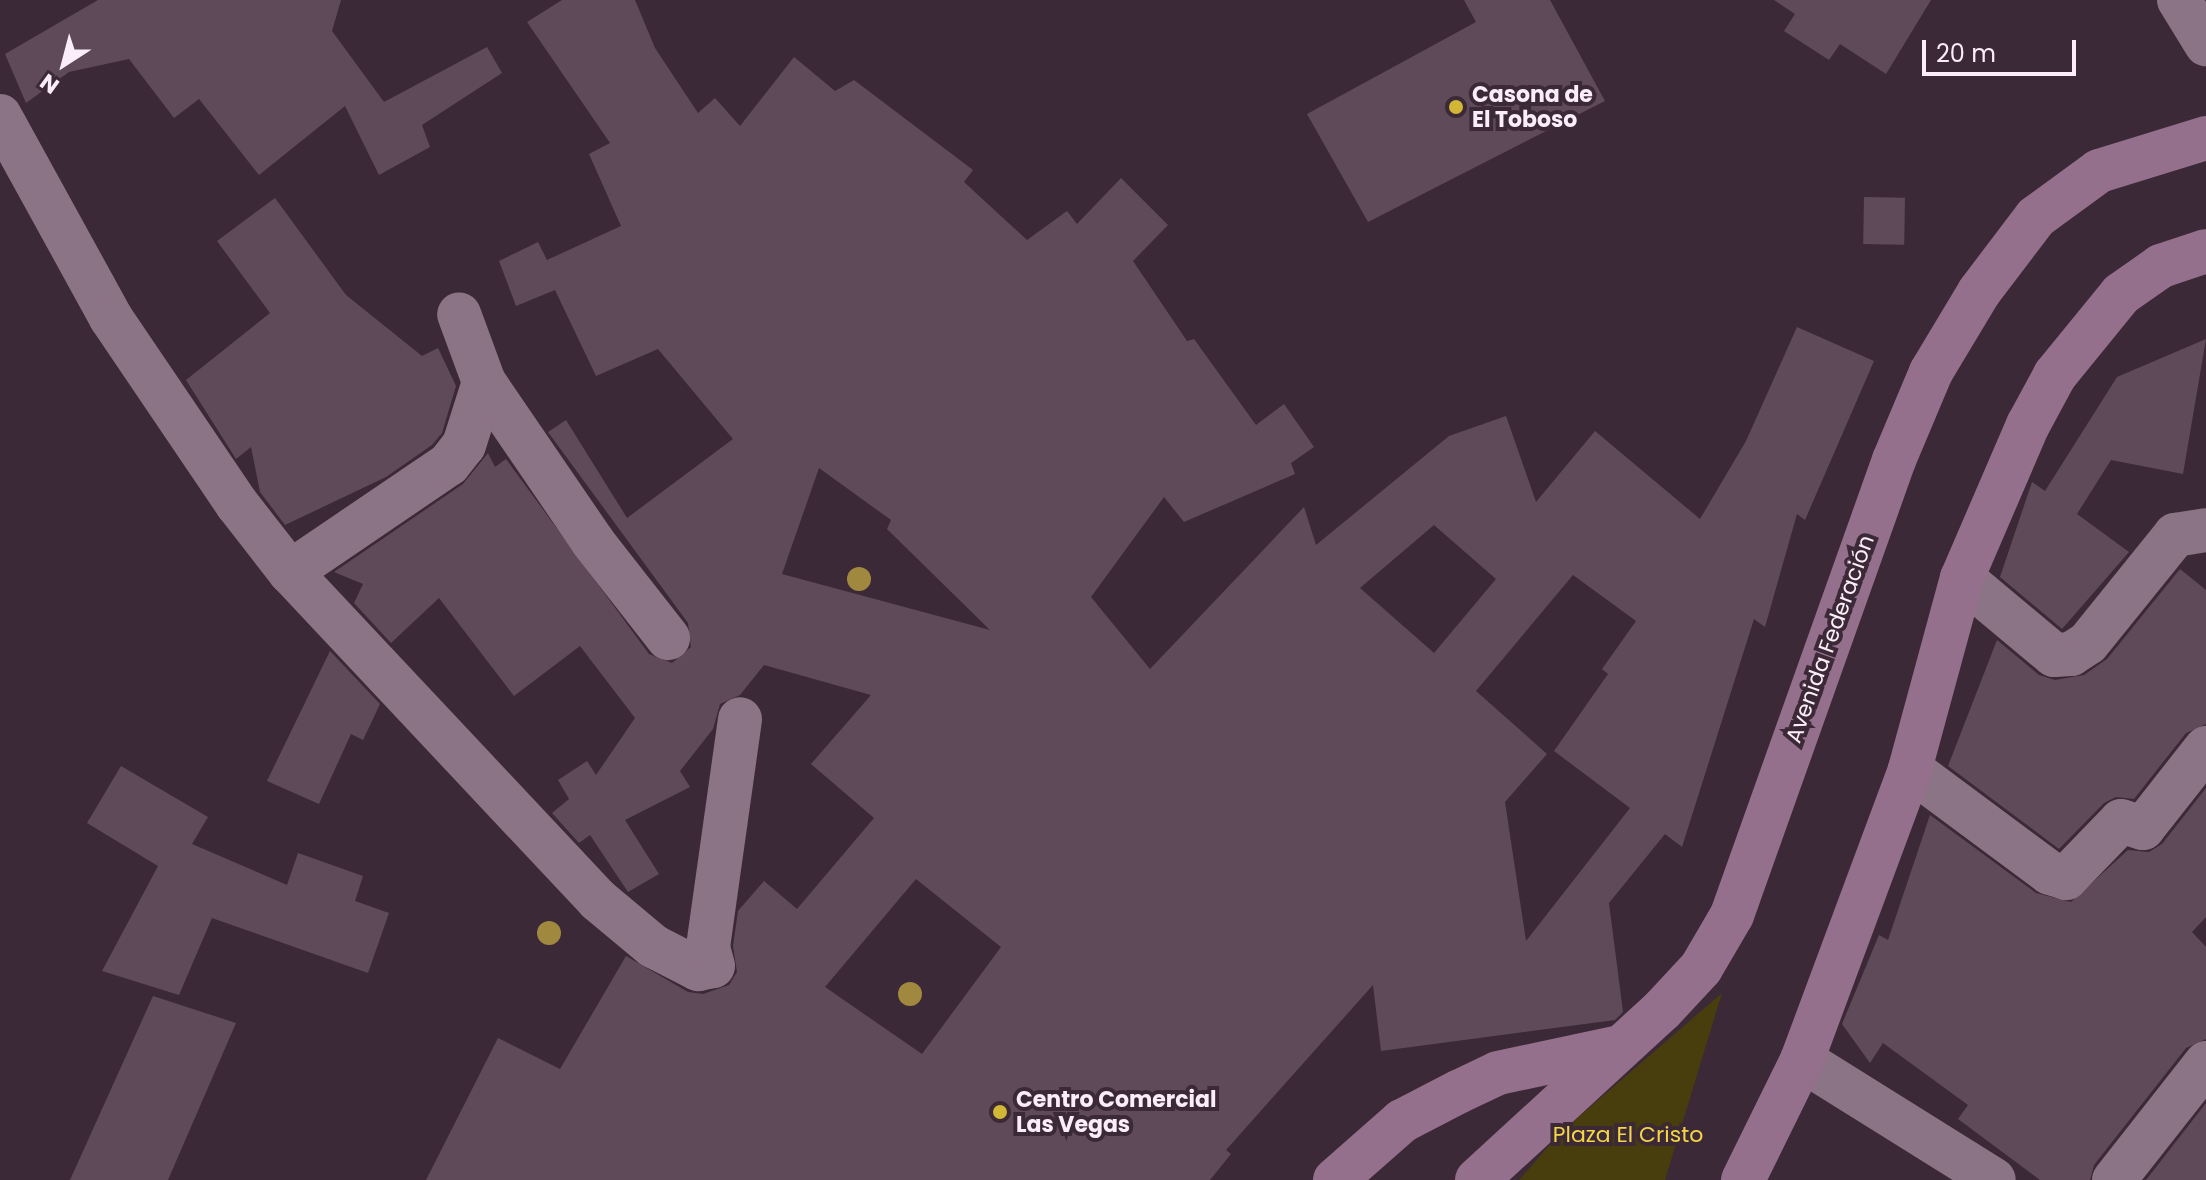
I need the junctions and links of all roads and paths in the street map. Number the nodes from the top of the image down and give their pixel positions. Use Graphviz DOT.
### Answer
graph roads {
  1 [pos="2179,0"];
  2 [pos="2206,44"];
  3 [pos="0,116"];
  4 [pos="2206,138"];
  5 [pos="2206,251"];
  6 [pos="459,314"];
  7 [pos="484,382"];
  8 [pos="2206,530"];
  9 [pos="290,572"];
  10 [pos="1962,578"];
  11 [pos="668,638"];
  12 [pos="740,719"];
  13 [pos="2206,748"];
  14 [pos="1910,769"];
  15 [pos="1616,1048"];
  16 [pos="1802,1060"];
  17 [pos="2206,1063"];
  18 [pos="1335,1180"];
  19 [pos="1477,1180"];
  20 [pos="1743,1180"];
  21 [pos="1994,1180"];
  22 [pos="2114,1180"];
  1 -- 2 [label="street"];
  3 -- 9 [label="street"];
  4 -- 15 [label="street, Avenida Federación"];
  5 -- 10 [label="street"];
  6 -- 7 [label="street"];
  7 -- 9 [label="street"];
  7 -- 11 [label="street"];
  8 -- 10 [label="street"];
  9 -- 12 [label="street"];
  10 -- 14 [label="street"];
  13 -- 14 [label="street"];
  14 -- 16 [label="street"];
  15 -- 18 [label="street"];
  15 -- 19 [label="street, Avenida Federación"];
  16 -- 20 [label="street"];
  16 -- 21 [label="street"];
  17 -- 22 [label="street"];
}
